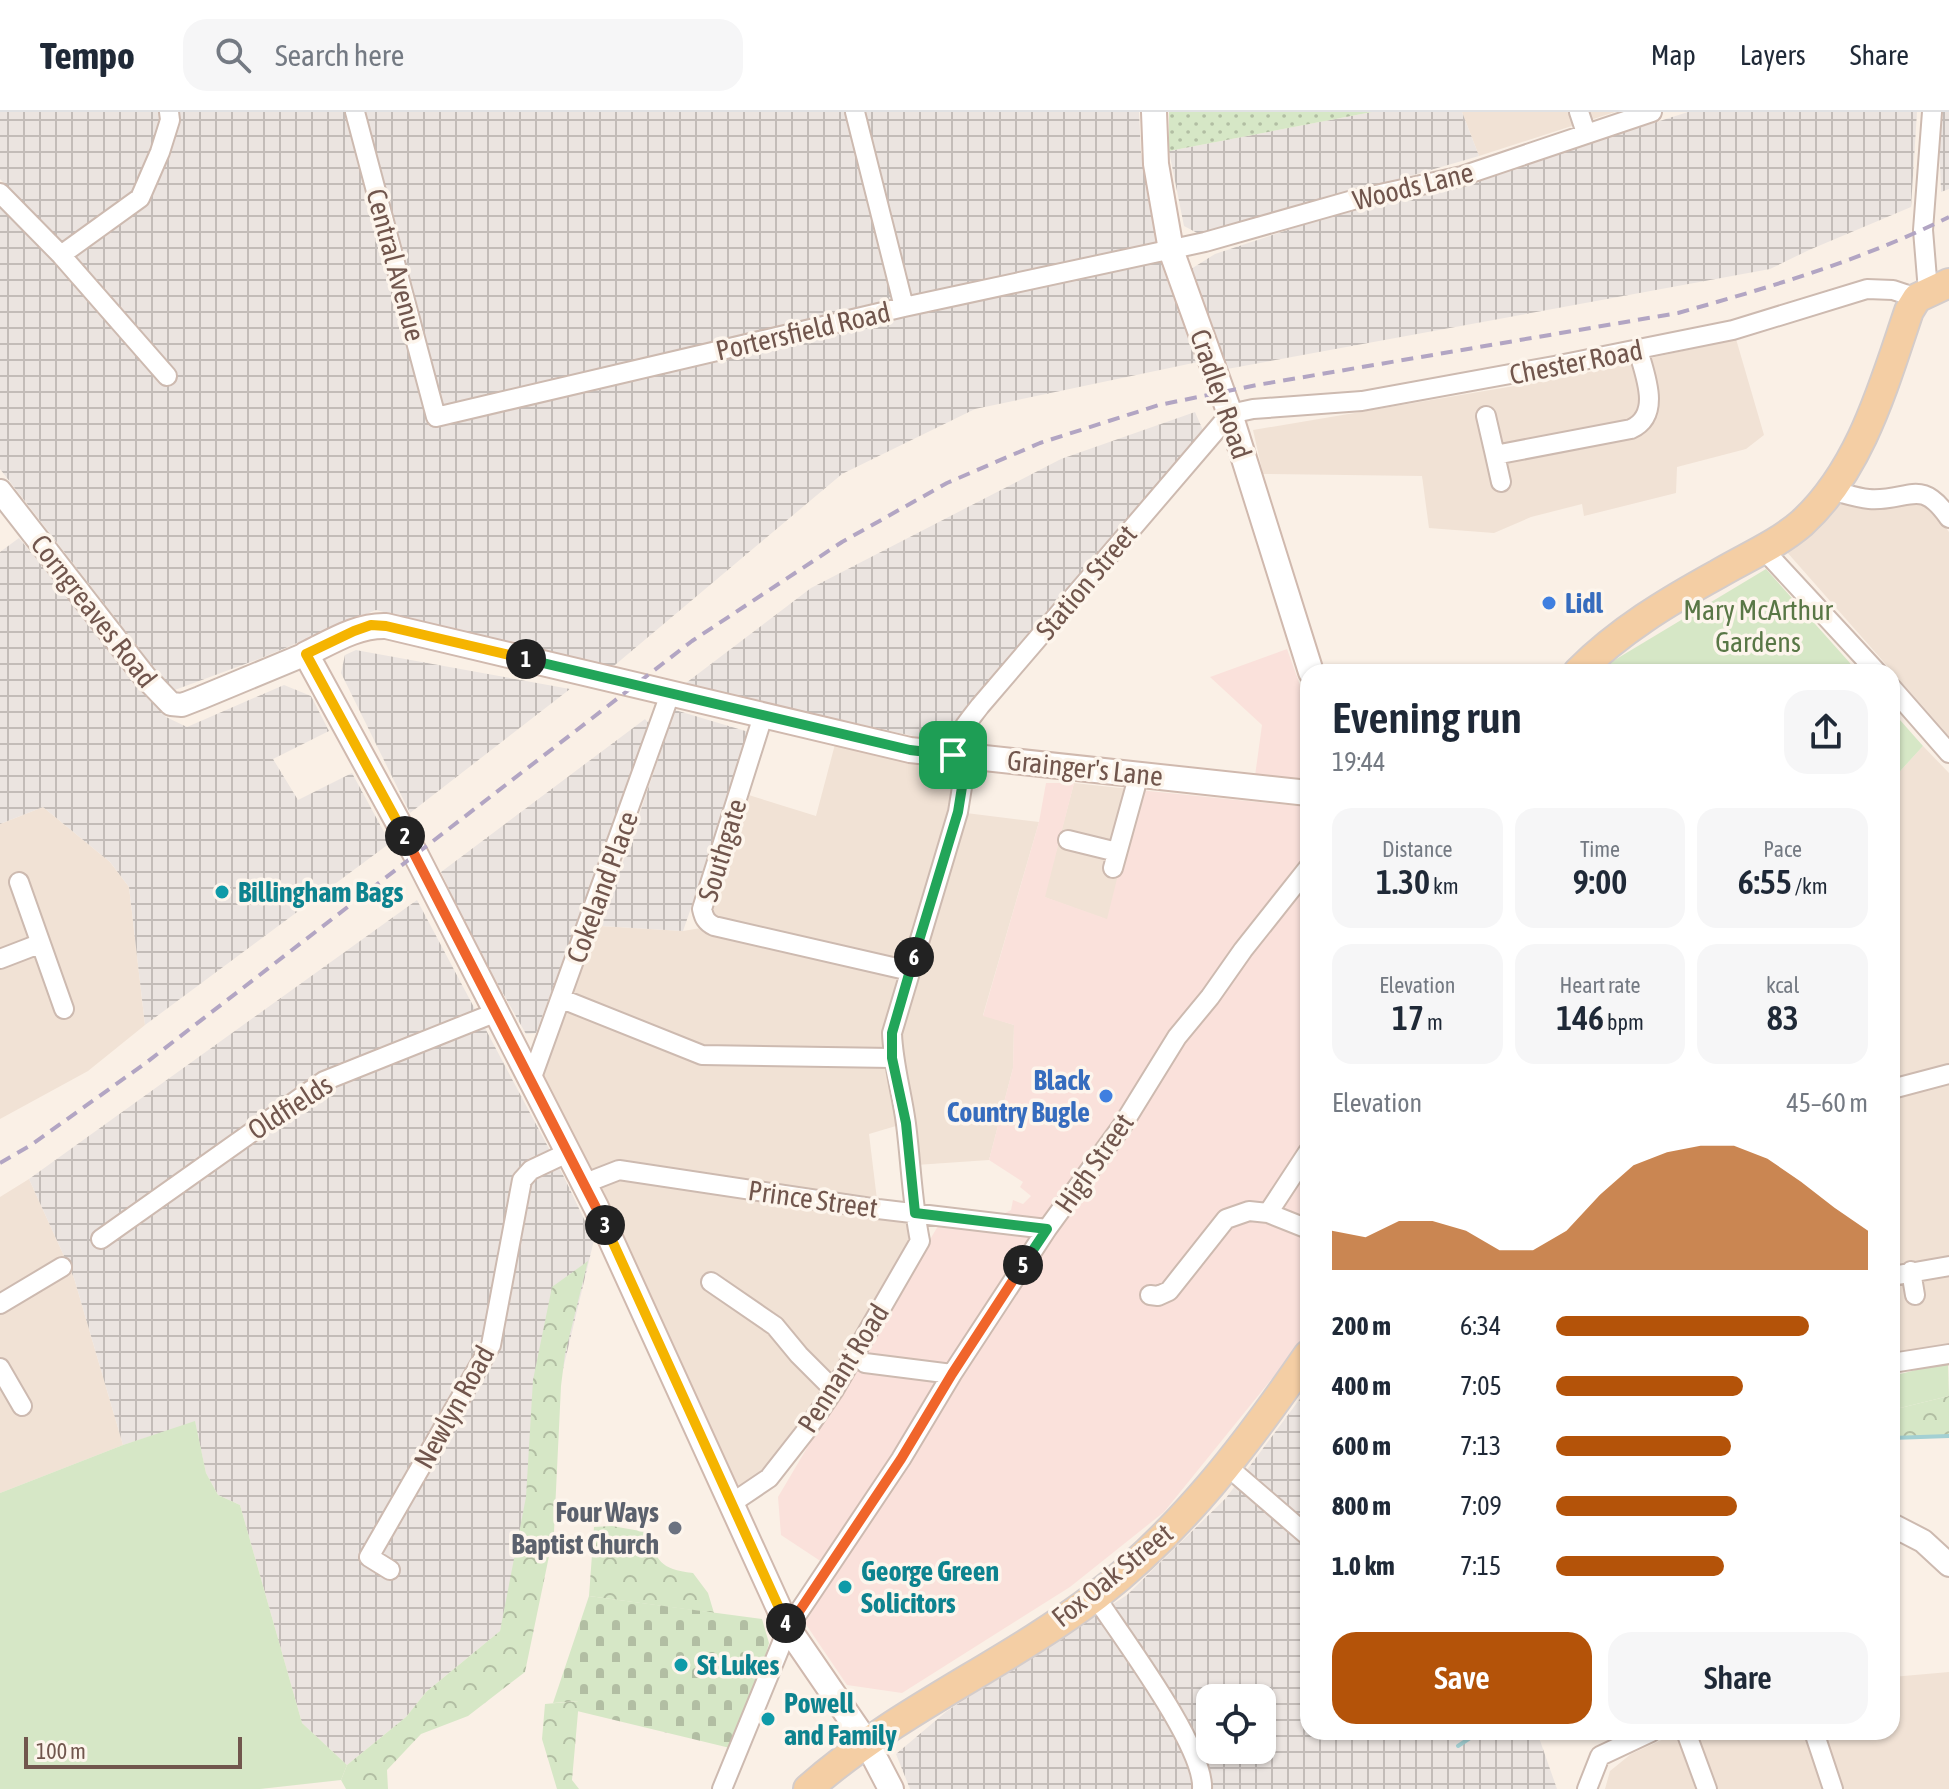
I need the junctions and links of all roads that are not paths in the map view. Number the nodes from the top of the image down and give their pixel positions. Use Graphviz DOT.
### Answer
graph roads {
  1 [pos="169,112"];
  2 [pos="355,112"];
  3 [pos="855,112"];
  4 [pos="1154,112"];
  5 [pos="1579,112"];
  6 [pos="1652,112"];
  7 [pos="1932,112"];
  8 [pos="1586,133"];
  9 [pos="0,193"];
  10 [pos="1171,250"];
  11 [pos="61,255"];
  12 [pos="1931,290"];
  13 [pos="904,307"];
  14 [pos="1638,350"];
  15 [pos="167,376"];
  16 [pos="1230,414"];
  17 [pos="1486,416"];
  18 [pos="436,417"];
  19 [pos="1495,455"];
  20 [pos="1501,482"];
  21 [pos="1830,490"];
  22 [pos="0,491"];
  23 [pos="1949,518"];
  24 [pos="1763,549"];
  25 [pos="306,654"];
  26 [pos="1308,664"];
  27 [pos="1587,664"];
  28 [pos="1870,664"];
  29 [pos="670,694"];
  30 [pos="1900,697"];
  31 [pos="763,716"];
  32 [pos="1949,753"];
  33 [pos="960,756"];
  34 [pos="1139,774"];
  35 [pos="1300,792"];
  36 [pos="1068,840"];
  37 [pos="1300,878"];
  38 [pos="19,882"];
  39 [pos="39,944"];
  40 [pos="0,959"];
  41 [pos="910,971"];
  42 [pos="562,999"];
  43 [pos="64,1009"];
  44 [pos="497,1012"];
  45 [pos="892,1058"];
  46 [pos="1949,1074"];
  47 [pos="531,1080"];
  48 [pos="1900,1087"];
  49 [pos="567,1153"];
  50 [pos="1300,1164"];
  51 [pos="583,1184"];
  52 [pos="915,1213"];
  53 [pos="1268,1213"];
  54 [pos="1300,1226"];
  55 [pos="1047,1229"];
  56 [pos="101,1239"];
  57 [pos="1949,1266"];
  58 [pos="62,1267"];
  59 [pos="1911,1271"];
  60 [pos="1900,1274"];
  61 [pos="711,1282"];
  62 [pos="1150,1295"];
  63 [pos="1915,1295"];
  64 [pos="0,1304"];
  65 [pos="1949,1354"];
  66 [pos="1900,1362"];
  67 [pos="865,1363"];
  68 [pos="1300,1366"];
  69 [pos="0,1368"];
  70 [pos="952,1374"];
  71 [pos="834,1390"];
  72 [pos="22,1406"];
  73 [pos="1228,1467"];
  74 [pos="732,1503"];
  75 [pos="1300,1529"];
  76 [pos="1900,1529"];
  77 [pos="1949,1565"];
  78 [pos="390,1570"];
  79 [pos="1095,1596"];
  80 [pos="788,1628"];
  81 [pos="1634,1740"];
  82 [pos="1689,1740"];
  83 [pos="1817,1740"];
  84 [pos="867,1743"];
  85 [pos="724,1789"];
  86 [pos="808,1789"];
  87 [pos="891,1789"];
  88 [pos="1202,1789"];
  89 [pos="1587,1789"];
  90 [pos="1707,1789"];
  91 [pos="1833,1789"];
  1 -- 11 [label="street"];
  2 -- 18 [label="street, Central Avenue"];
  3 -- 13 [label="street"];
  4 -- 10 [label="main road, Cradley Road"];
  5 -- 8 [label="street"];
  6 -- 8 [label="street, Woods Lane"];
  7 -- 12 [label="street"];
  8 -- 10 [label="street, Woods Lane"];
  9 -- 11 [label="street"];
  10 -- 13 [label="street, Portersfield Road"];
  10 -- 16 [label="main road, Cradley Road"];
  11 -- 15 [label="street"];
  12 -- 14 [label="street, Chester Road"];
  12 -- 21 [label="main road"];
  13 -- 18 [label="street, Portersfield Road"];
  14 -- 16 [label="street, Chester Road"];
  14 -- 19 [label="street"];
  16 -- 26 [label="main road, Cradley Road"];
  16 -- 33 [label="street, Station Street"];
  17 -- 19 [label="street"];
  19 -- 20 [label="street"];
  21 -- 23 [label="street"];
  21 -- 24 [label="main road"];
  22 -- 25 [label="street, Corngreaves Road"];
  24 -- 27 [label="main road"];
  24 -- 28 [label="street"];
  25 -- 29 [label="main road, Grainger's Lane"];
  25 -- 44 [label="main road"];
  29 -- 31 [label="main road, Grainger's Lane"];
  29 -- 42 [label="street, Cokeland Place"];
  30 -- 32 [label="street"];
  31 -- 33 [label="main road, Grainger's Lane"];
  31 -- 41 [label="street, Southgate"];
  33 -- 34 [label="main road, Grainger's Lane"];
  33 -- 41 [label="street, Station Street"];
  34 -- 35 [label="main road, Grainger's Lane"];
  34 -- 36 [label="street"];
  37 -- 55 [label="street, High Street"];
  38 -- 39 [label="street"];
  39 -- 40 [label="street"];
  39 -- 43 [label="street"];
  41 -- 45 [label="street, Pennant Road"];
  42 -- 45 [label="street"];
  42 -- 47 [label="street, Cokeland Place"];
  44 -- 47 [label="main road"];
  44 -- 56 [label="street, Oldfields"];
  45 -- 52 [label="street, Pennant Road"];
  46 -- 48 [label="street"];
  47 -- 49 [label="main road"];
  49 -- 51 [label="main road"];
  49 -- 78 [label="street, Newlyn Road"];
  50 -- 53 [label="street"];
  51 -- 52 [label="street, Prince Street"];
  51 -- 74 [label="main road"];
  52 -- 55 [label="street, Prince Street"];
  52 -- 71 [label="street, Pennant Road"];
  53 -- 54 [label="street"];
  53 -- 62 [label="street"];
  55 -- 70 [label="street, High Street"];
  57 -- 59 [label="street"];
  58 -- 64 [label="street"];
  59 -- 60 [label="street"];
  59 -- 63 [label="street"];
  61 -- 71 [label="street"];
  65 -- 66 [label="street"];
  67 -- 70 [label="street"];
  68 -- 73 [label="main road, Fox Oak Street"];
  69 -- 72 [label="street"];
  70 -- 80 [label="street, High Street"];
  71 -- 74 [label="street, Pennant Road"];
  73 -- 75 [label="street"];
  73 -- 79 [label="main road, Fox Oak Street"];
  74 -- 80 [label="main road"];
  76 -- 77 [label="street"];
  79 -- 84 [label="main road, Fox Oak Street"];
  79 -- 88 [label="street"];
  80 -- 84 [label="main road"];
  80 -- 85 [label="street, High Street"];
  81 -- 89 [label="street"];
  82 -- 90 [label="street"];
  83 -- 91 [label="street"];
  84 -- 86 [label="main road, Fox Oak Street"];
  84 -- 87 [label="main road"];
}
